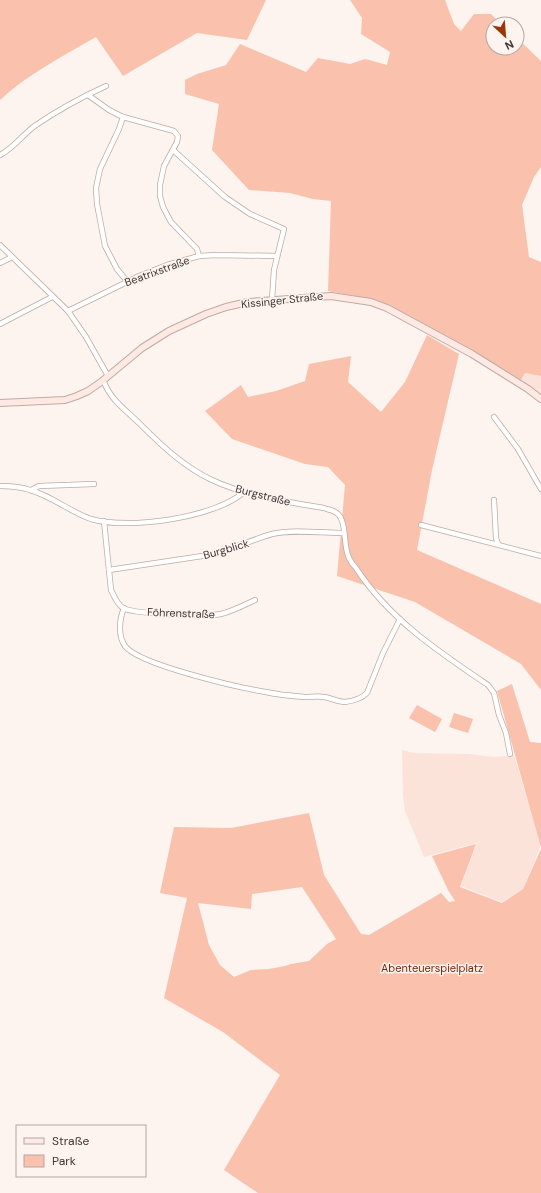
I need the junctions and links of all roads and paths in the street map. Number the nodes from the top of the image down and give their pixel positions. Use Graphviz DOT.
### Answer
graph roads {
  1 [pos="106,86"];
  2 [pos="88,95"];
  3 [pos="123,117"];
  4 [pos="173,150"];
  5 [pos="0,155"];
  6 [pos="0,245"];
  7 [pos="199,256"];
  8 [pos="276,256"];
  9 [pos="12,257"];
  10 [pos="0,263"];
  11 [pos="127,281"];
  12 [pos="52,297"];
  13 [pos="272,300"];
  14 [pos="68,311"];
  15 [pos="0,324"];
  16 [pos="105,378"];
  17 [pos="541,399"];
  18 [pos="0,403"];
  19 [pos="494,417"];
  20 [pos="94,484"];
  21 [pos="0,486"];
  22 [pos="541,487"];
  23 [pos="31,490"];
  24 [pos="244,492"];
  25 [pos="494,500"];
  26 [pos="104,521"];
  27 [pos="421,525"];
  28 [pos="344,533"];
  29 [pos="498,544"];
  30 [pos="541,556"];
  31 [pos="109,570"];
  32 [pos="255,600"];
  33 [pos="124,608"];
  34 [pos="400,619"];
  35 [pos="510,754"];
  1 -- 2 [label="street"];
  2 -- 3 [label="street"];
  2 -- 5 [label="street"];
  3 -- 4 [label="street"];
  3 -- 11 [label="street"];
  4 -- 7 [label="street"];
  4 -- 8 [label="street"];
  6 -- 9 [label="street, Burgstraße"];
  7 -- 8 [label="street, Beatrixstraße"];
  7 -- 11 [label="street, Beatrixstraße"];
  8 -- 13 [label="street"];
  9 -- 10 [label="street"];
  9 -- 12 [label="street, Burgstraße"];
  11 -- 14 [label="street, Beatrixstraße"];
  12 -- 14 [label="street, Burgstraße"];
  12 -- 15 [label="street"];
  13 -- 16 [label="street, Kissinger Straße"];
  13 -- 17 [label="street, Kissinger Straße"];
  14 -- 16 [label="street, Burgstraße"];
  16 -- 18 [label="street, Kissinger Straße"];
  16 -- 24 [label="street, Burgstraße"];
  19 -- 22 [label="street"];
  20 -- 23 [label="street"];
  21 -- 23 [label="street"];
  23 -- 26 [label="street"];
  24 -- 26 [label="street"];
  24 -- 28 [label="street, Burgstraße"];
  25 -- 29 [label="street"];
  26 -- 31 [label="street"];
  27 -- 29 [label="street"];
  28 -- 31 [label="street, Burgblick"];
  28 -- 34 [label="street, Burgstraße"];
  29 -- 30 [label="street"];
  31 -- 33 [label="street"];
  32 -- 33 [label="street, Föhrenstraße"];
  33 -- 34 [label="street"];
  34 -- 35 [label="street, Burgstraße"];
}
